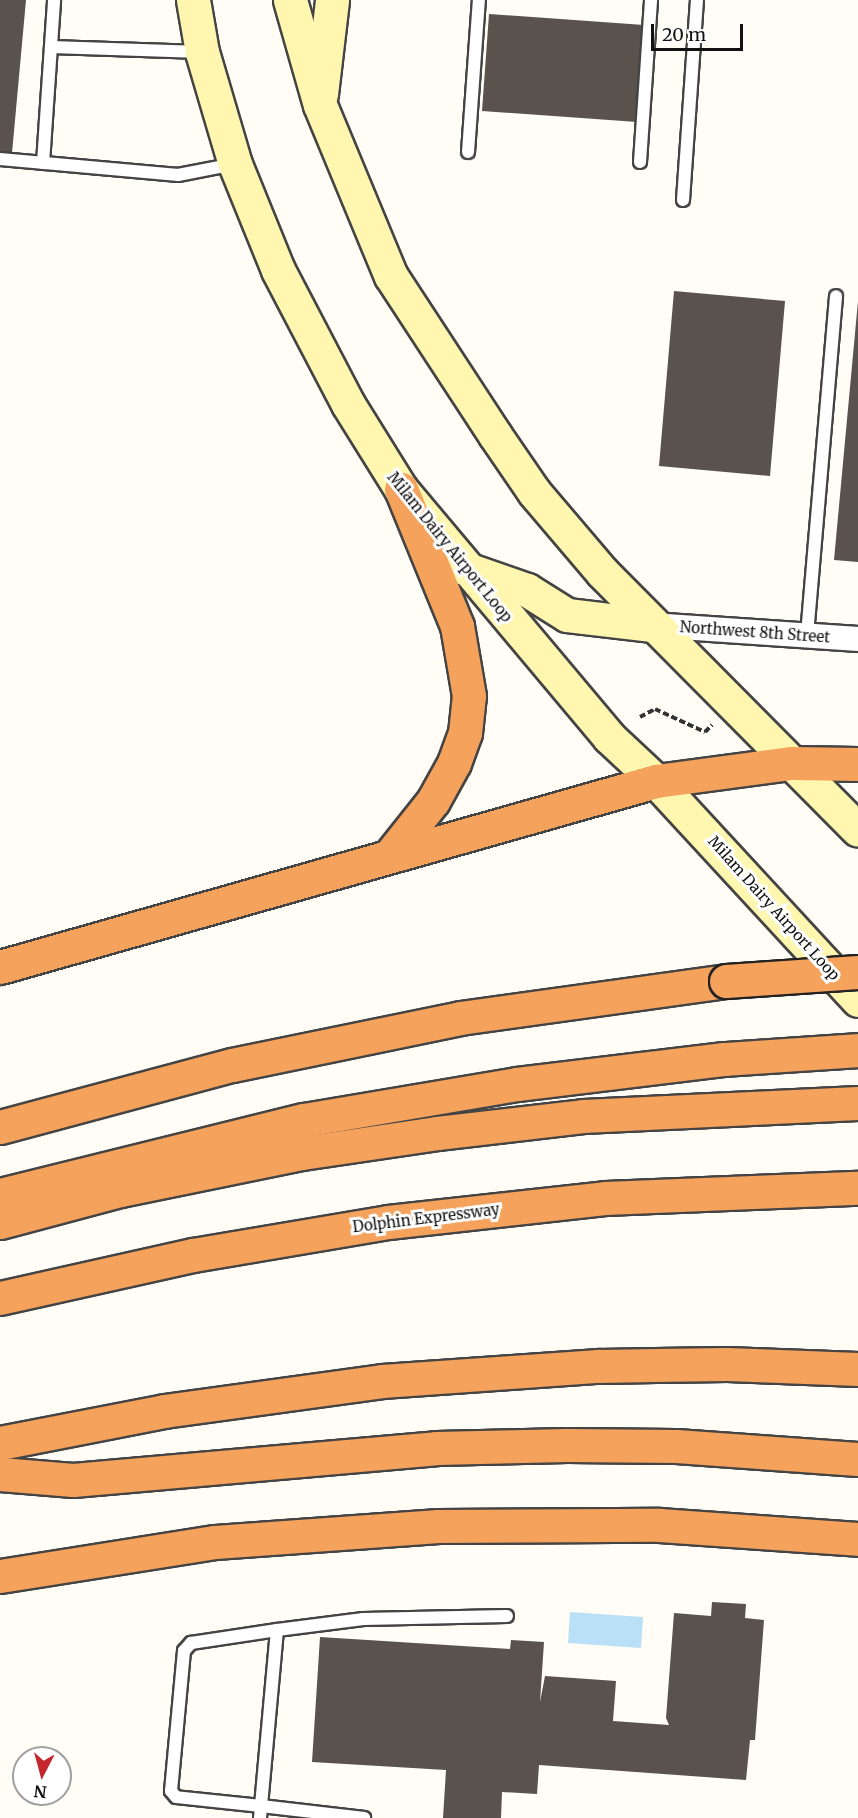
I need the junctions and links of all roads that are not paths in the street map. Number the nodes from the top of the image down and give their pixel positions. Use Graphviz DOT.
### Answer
graph roads {
  1 [pos="54,0"];
  2 [pos="193,0"];
  3 [pos="290,0"];
  4 [pos="332,0"];
  5 [pos="479,0"];
  6 [pos="651,0"];
  7 [pos="697,0"];
  8 [pos="51,47"];
  9 [pos="202,52"];
  10 [pos="320,105"];
  11 [pos="468,152"];
  12 [pos="0,159"];
  13 [pos="640,162"];
  14 [pos="43,163"];
  15 [pos="235,164"];
  16 [pos="683,200"];
  17 [pos="836,296"];
  18 [pos="401,489"];
  19 [pos="462,567"];
  20 [pos="652,625"];
  21 [pos="807,635"];
  22 [pos="858,639"];
  23 [pos="791,763"];
  24 [pos="858,764"];
  25 [pos="656,781"];
  26 [pos="858,830"];
  27 [pos="390,855"];
  28 [pos="0,967"];
  29 [pos="858,972"];
  30 [pos="858,1000"];
  31 [pos="858,1050"];
  32 [pos="858,1103"];
  33 [pos="0,1127"];
  34 [pos="858,1188"];
  35 [pos="0,1195"];
  36 [pos="0,1222"];
  37 [pos="0,1298"];
  38 [pos="858,1369"];
  39 [pos="0,1443"];
  40 [pos="858,1459"];
  41 [pos="0,1474"];
  42 [pos="858,1539"];
  43 [pos="0,1576"];
  44 [pos="507,1616"];
  45 [pos="277,1630"];
  46 [pos="260,1812"];
  47 [pos="364,1818"];
  1 -- 8 [label="lane"];
  2 -- 9 [label="main road, Milam Dairy Airport Loop"];
  3 -- 10 [label="main road"];
  4 -- 10 [label="main road"];
  5 -- 11 [label="lane"];
  6 -- 13 [label="lane"];
  7 -- 16 [label="lane"];
  8 -- 9 [label="lane"];
  8 -- 14 [label="lane"];
  9 -- 15 [label="main road, Milam Dairy Airport Loop"];
  10 -- 20 [label="main road"];
  12 -- 14 [label="lane"];
  14 -- 15 [label="lane"];
  15 -- 18 [label="main road, Milam Dairy Airport Loop"];
  17 -- 21 [label="lane"];
  18 -- 19 [label="main road, Milam Dairy Airport Loop"];
  18 -- 27 [label="highway"];
  19 -- 20 [label="main road"];
  19 -- 25 [label="main road, Milam Dairy Airport Loop"];
  20 -- 21 [label="street, Northwest 8th Street"];
  20 -- 23 [label="main road"];
  21 -- 22 [label="street, Northwest 8th Street"];
  23 -- 24 [label="highway"];
  23 -- 25 [label="highway"];
  23 -- 26 [label="main road"];
  25 -- 27 [label="highway"];
  25 -- 30 [label="main road, Milam Dairy Airport Loop"];
  27 -- 28 [label="highway"];
  29 -- 33 [label="highway, bridge"];
  31 -- 35 [label="highway"];
  32 -- 36 [label="highway"];
  34 -- 37 [label="highway, Dolphin Expressway"];
  38 -- 39 [label="highway"];
  40 -- 41 [label="highway"];
  42 -- 43 [label="highway"];
  44 -- 45 [label="lane"];
  45 -- 46 [label="lane"];
  45 -- 46 [label="lane"];
  46 -- 47 [label="lane"];
}
